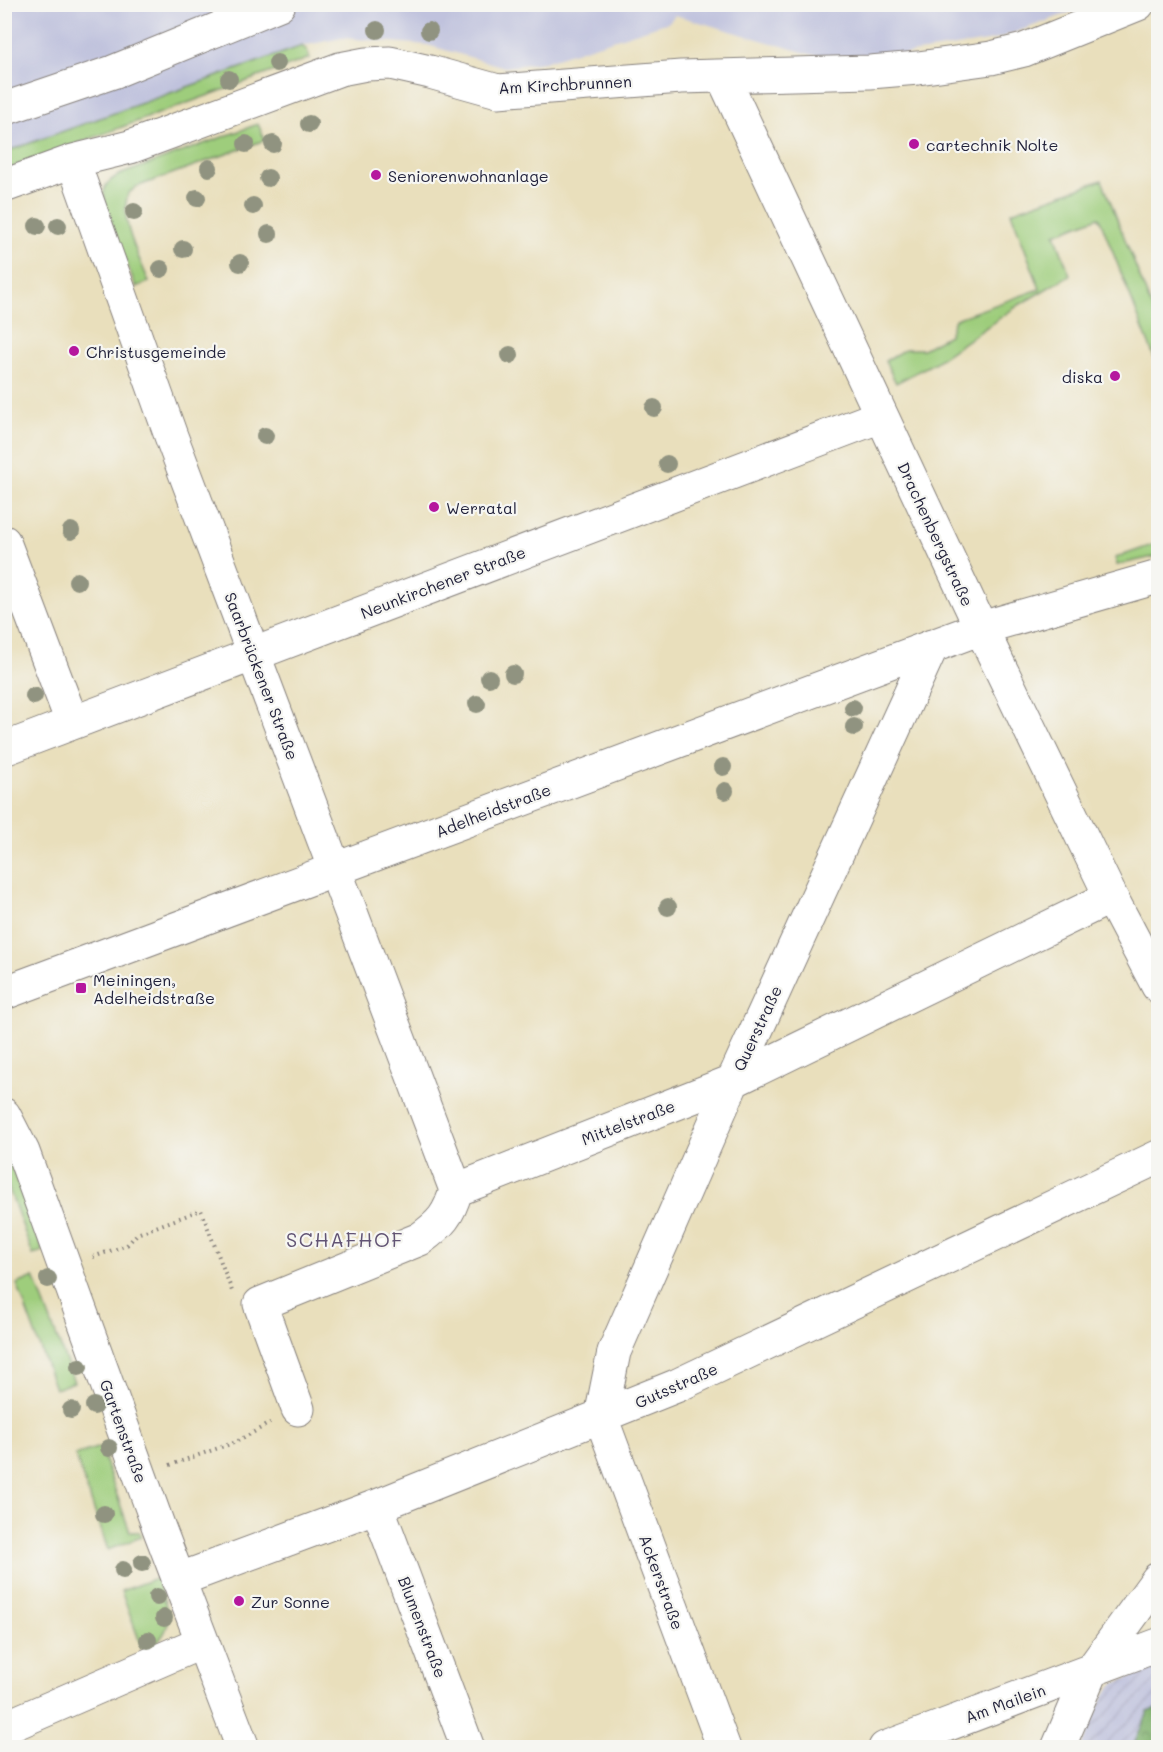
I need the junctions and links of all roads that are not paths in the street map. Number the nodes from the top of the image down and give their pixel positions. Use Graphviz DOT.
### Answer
graph roads {
  1 [pos="279,4"];
  2 [pos="1138,4"];
  3 [pos="723,76"];
  4 [pos="4,110"];
  5 [pos="73,161"];
  6 [pos="4,186"];
  7 [pos="881,416"];
  8 [pos="4,542"];
  9 [pos="1158,577"];
  10 [pos="981,628"];
  11 [pos="932,646"];
  12 [pos="254,653"];
  13 [pos="74,722"];
  14 [pos="4,749"];
  15 [pos="335,869"];
  16 [pos="1111,897"];
  17 [pos="1158,986"];
  18 [pos="4,993"];
  19 [pos="733,1081"];
  20 [pos="4,1114"];
  21 [pos="1158,1157"];
  22 [pos="456,1190"];
  23 [pos="298,1409"];
  24 [pos="601,1417"];
  25 [pos="377,1506"];
  26 [pos="1158,1579"];
  27 [pos="178,1580"];
  28 [pos="202,1642"];
  29 [pos="1158,1645"];
  30 [pos="1090,1671"];
  31 [pos="4,1728"];
  32 [pos="243,1748"];
  33 [pos="468,1748"];
  34 [pos="724,1748"];
  35 [pos="885,1748"];
  36 [pos="1058,1748"];
  1 -- 4 [label="street"];
  2 -- 3 [label="street, Am Kirchbrunnen"];
  3 -- 5 [label="street, Am Kirchbrunnen"];
  3 -- 7 [label="street, Drachenbergstraße"];
  5 -- 6 [label="street, Am Kirchbrunnen"];
  5 -- 12 [label="street, Saarbrückener Straße"];
  7 -- 10 [label="street, Drachenbergstraße"];
  7 -- 12 [label="street, Neunkirchener Straße"];
  8 -- 13 [label="street"];
  9 -- 10 [label="street, Adelheidstraße"];
  10 -- 11 [label="street, Adelheidstraße"];
  10 -- 16 [label="street, Drachenbergstraße"];
  11 -- 15 [label="street, Adelheidstraße"];
  11 -- 19 [label="street, Querstraße"];
  12 -- 13 [label="street, Neunkirchener Straße"];
  12 -- 15 [label="street, Saarbrückener Straße"];
  13 -- 14 [label="street, Neunkirchener Straße"];
  15 -- 18 [label="street, Adelheidstraße"];
  15 -- 22 [label="street, Saarbrückener Straße"];
  16 -- 17 [label="street, Drachenbergstraße"];
  16 -- 19 [label="street, Mittelstraße"];
  19 -- 22 [label="street, Mittelstraße"];
  19 -- 24 [label="street, Querstraße"];
  20 -- 27 [label="street, Gartenstraße"];
  21 -- 24 [label="street, Gutsstraße"];
  22 -- 23 [label="street"];
  24 -- 25 [label="street, Gutsstraße"];
  24 -- 34 [label="street, Ackerstraße"];
  25 -- 27 [label="street, Gutsstraße"];
  25 -- 33 [label="street, Blumenstraße"];
  26 -- 30 [label="street"];
  27 -- 28 [label="street, Gartenstraße"];
  28 -- 31 [label="street"];
  28 -- 32 [label="street, Gartenstraße"];
  29 -- 30 [label="street, Am Mailein"];
  30 -- 35 [label="street, Am Mailein"];
  30 -- 36 [label="street"];
}
